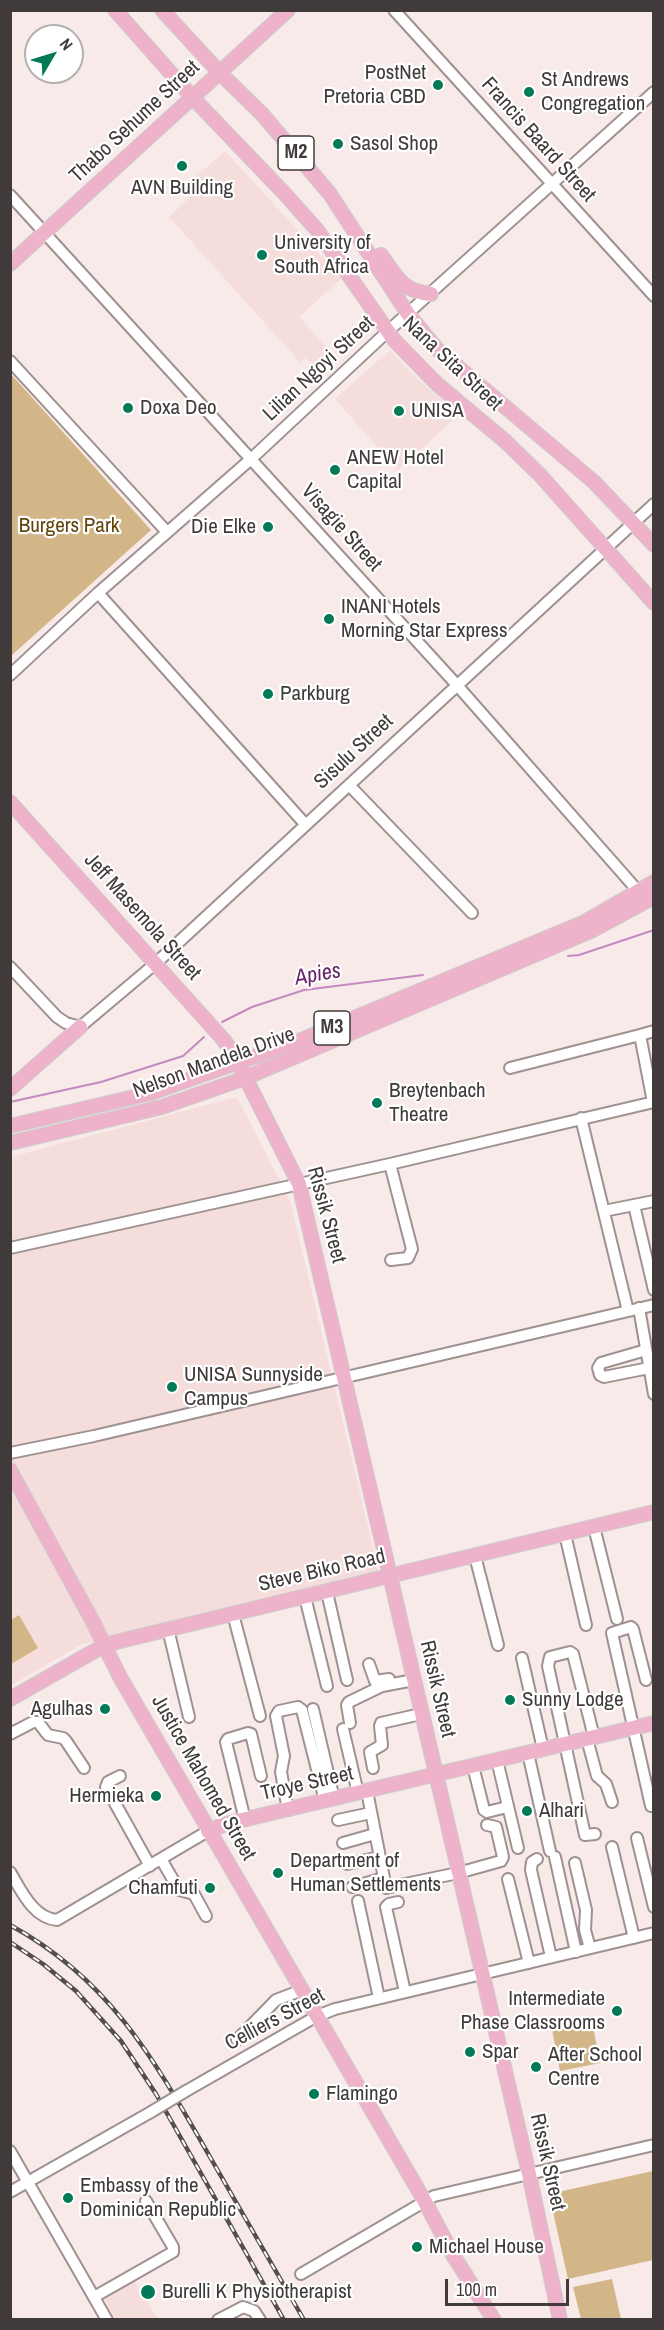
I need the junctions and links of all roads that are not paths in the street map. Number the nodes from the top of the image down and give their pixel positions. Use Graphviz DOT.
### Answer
graph roads {
  1 [pos="115,10"];
  2 [pos="162,10"];
  3 [pos="288,10"];
  4 [pos="394,10"];
  5 [pos="220,73"];
  6 [pos="654,92"];
  7 [pos="193,98"];
  8 [pos="552,186"];
  9 [pos="330,194"];
  10 [pos="10,195"];
  11 [pos="46,233"];
  12 [pos="10,264"];
  13 [pos="431,294"];
  14 [pos="654,296"];
  15 [pos="408,314"];
  16 [pos="387,332"];
  17 [pos="10,361"];
  18 [pos="251,459"];
  19 [pos="654,504"];
  20 [pos="633,522"];
  21 [pos="167,532"];
  22 [pos="654,545"];
  23 [pos="604,549"];
  24 [pos="98,593"];
  25 [pos="654,603"];
  26 [pos="10,675"];
  27 [pos="456,684"];
  28 [pos="349,784"];
  29 [pos="10,802"];
  30 [pos="305,824"];
  31 [pos="654,882"];
  32 [pos="648,899"];
  33 [pos="472,913"];
  34 [pos="156,963"];
  35 [pos="10,967"];
  36 [pos="80,1027"];
  37 [pos="654,1031"];
  38 [pos="639,1035"];
  39 [pos="238,1064"];
  40 [pos="510,1068"];
  41 [pos="245,1078"];
  42 [pos="10,1089"];
  43 [pos="653,1102"];
  44 [pos="582,1118"];
  45 [pos="10,1126"];
  46 [pos="10,1143"];
  47 [pos="390,1164"];
  48 [pos="299,1184"];
  49 [pos="654,1201"];
  50 [pos="634,1205"];
  51 [pos="604,1211"];
  52 [pos="10,1248"];
  53 [pos="392,1260"];
  54 [pos="654,1290"];
  55 [pos="654,1305"];
  56 [pos="634,1310"];
  57 [pos="646,1350"];
  58 [pos="649,1368"];
  59 [pos="344,1378"];
  60 [pos="654,1394"];
  61 [pos="10,1453"];
  62 [pos="10,1470"];
  63 [pos="654,1512"];
  64 [pos="594,1527"];
  65 [pos="565,1534"];
  66 [pos="475,1556"];
  67 [pos="389,1577"];
  68 [pos="327,1592"];
  69 [pos="305,1597"];
  70 [pos="233,1614"];
  71 [pos="617,1619"];
  72 [pos="586,1625"];
  73 [pos="168,1629"];
  74 [pos="105,1645"];
  75 [pos="498,1645"];
  76 [pos="522,1658"];
  77 [pos="369,1664"];
  78 [pos="70,1665"];
  79 [pos="520,1672"];
  80 [pos="413,1676"];
  81 [pos="120,1677"];
  82 [pos="347,1680"];
  83 [pos="646,1680"];
  84 [pos="327,1686"];
  85 [pos="10,1699"];
  86 [pos="313,1708"];
  87 [pos="421,1714"];
  88 [pos="260,1716"];
  89 [pos="189,1718"];
  90 [pos="654,1723"];
  91 [pos="632,1728"];
  92 [pos="10,1734"];
  93 [pos="591,1738"];
  94 [pos="564,1744"];
  95 [pos="537,1751"];
  96 [pos="497,1760"];
  97 [pos="473,1766"];
  98 [pos="84,1768"];
  99 [pos="374,1768"];
  100 [pos="436,1775"];
  101 [pos="120,1776"];
  102 [pos="261,1776"];
  103 [pos="363,1792"];
  104 [pos="329,1800"];
  105 [pos="612,1802"];
  106 [pos="651,1806"];
  107 [pos="503,1808"];
  108 [pos="288,1810"];
  109 [pos="371,1812"];
  110 [pos="244,1820"];
  111 [pos="338,1820"];
  112 [pos="487,1825"];
  113 [pos="208,1831"];
  114 [pos="375,1834"];
  115 [pos="596,1834"];
  116 [pos="343,1842"];
  117 [pos="612,1846"];
  118 [pos="518,1848"];
  119 [pos="380,1857"];
  120 [pos="161,1859"];
  121 [pos="537,1859"];
  122 [pos="575,1863"];
  123 [pos="347,1864"];
  124 [pos="150,1866"];
  125 [pos="10,1872"];
  126 [pos="458,1873"];
  127 [pos="508,1879"];
  128 [pos="654,1881"];
  129 [pos="352,1887"];
  130 [pos="386,1888"];
  131 [pos="358,1901"];
  132 [pos="398,1902"];
  133 [pos="654,1907"];
  134 [pos="206,1916"];
  135 [pos="654,1933"];
  136 [pos="634,1938"];
  137 [pos="590,1948"];
  138 [pos="576,1952"];
  139 [pos="551,1957"];
  140 [pos="528,1963"];
  141 [pos="481,1974"];
  142 [pos="302,1990"];
  143 [pos="405,1992"];
  144 [pos="379,1998"];
  145 [pos="317,2016"];
  146 [pos="237,2040"];
  147 [pos="654,2145"];
  148 [pos="10,2151"];
  149 [pos="529,2174"];
  150 [pos="28,2181"];
  151 [pos="10,2192"];
  152 [pos="424,2200"];
  153 [pos="146,2201"];
  154 [pos="301,2274"];
  155 [pos="551,2277"];
  156 [pos="94,2297"];
  157 [pos="107,2319"];
  158 [pos="218,2319"];
  159 [pos="260,2319"];
  160 [pos="494,2319"];
  161 [pos="553,2319"];
  162 [pos="560,2319"];
  1 -- 7 [label="main road, Nana Sita Street / M2"];
  2 -- 5 [label="main road, Nana Sita Street / M2"];
  3 -- 5 [label="main road, Thabo Sehume Street"];
  4 -- 8 [label="street, Francis Baard Street"];
  5 -- 7 [label="main road, Thabo Sehume Street"];
  5 -- 9 [label="main road, Nana Sita Street / M2"];
  6 -- 8 [label="street, Lilian Ngoyi Street"];
  7 -- 11 [label="main road, Thabo Sehume Street"];
  7 -- 16 [label="main road, Nana Sita Street / M2"];
  8 -- 13 [label="street, Lilian Ngoyi Street"];
  8 -- 14 [label="street, Francis Baard Street"];
  9 -- 13 [label="main road"];
  9 -- 15 [label="main road, Nana Sita Street / M2"];
  10 -- 11 [label="street, Visagie Street"];
  11 -- 12 [label="main road, Thabo Sehume Street"];
  11 -- 18 [label="street, Visagie Street"];
  13 -- 15 [label="street, Lilian Ngoyi Street"];
  15 -- 16 [label="street, Lilian Ngoyi Street"];
  15 -- 20 [label="main road, Nana Sita Street / M2"];
  16 -- 18 [label="street, Lilian Ngoyi Street"];
  16 -- 23 [label="main road, Nana Sita Street / M2"];
  17 -- 21 [label="street"];
  18 -- 21 [label="street, Lilian Ngoyi Street"];
  18 -- 27 [label="street, Visagie Street"];
  19 -- 20 [label="street, Sisulu Street"];
  20 -- 22 [label="main road, Nana Sita Street / M2"];
  20 -- 23 [label="street, Sisulu Street"];
  21 -- 24 [label="street, Lilian Ngoyi Street"];
  23 -- 25 [label="main road, Nana Sita Street / M2"];
  23 -- 27 [label="street, Sisulu Street"];
  24 -- 26 [label="street, Lilian Ngoyi Street"];
  24 -- 30 [label="street"];
  27 -- 28 [label="street, Sisulu Street"];
  27 -- 32 [label="street, Visagie Street"];
  28 -- 30 [label="street, Sisulu Street"];
  28 -- 33 [label="street"];
  29 -- 34 [label="main road, Jeff Masemola Street"];
  30 -- 34 [label="street, Sisulu Street"];
  31 -- 32 [label="main road, Nelson Mandela Drive / M3"];
  32 -- 39 [label="main road, Nelson Mandela Drive / M3"];
  32 -- 41 [label="main road, Nelson Mandela Drive / M3"];
  34 -- 36 [label="street, Sisulu Street"];
  34 -- 39 [label="main road, Jeff Masemola Street"];
  35 -- 36 [label="street"];
  36 -- 42 [label="main road"];
  37 -- 38 [label="street"];
  38 -- 40 [label="street"];
  38 -- 43 [label="street"];
  39 -- 41 [label="main road, Jeff Masemola Street"];
  39 -- 45 [label="main road, Nelson Mandela Drive / M3"];
  41 -- 46 [label="main road, Nelson Mandela Drive / M3"];
  41 -- 48 [label="main road, Rissik Street"];
  43 -- 44 [label="street"];
  44 -- 47 [label="street"];
  44 -- 51 [label="street"];
  47 -- 48 [label="street"];
  47 -- 53 [label="street"];
  48 -- 52 [label="street"];
  48 -- 59 [label="main road, Rissik Street"];
  49 -- 50 [label="street"];
  50 -- 51 [label="street"];
  50 -- 54 [label="street"];
  51 -- 56 [label="street"];
  55 -- 56 [label="street"];
  56 -- 57 [label="street"];
  56 -- 59 [label="street"];
  57 -- 58 [label="street"];
  57 -- 58 [label="street"];
  58 -- 60 [label="street"];
  59 -- 61 [label="street"];
  59 -- 67 [label="main road, Rissik Street"];
  62 -- 74 [label="main road, Justice Mahomed Street"];
  63 -- 64 [label="main road, Steve Biko Road"];
  64 -- 65 [label="main road, Steve Biko Road"];
  64 -- 71 [label="street"];
  65 -- 66 [label="main road, Steve Biko Road"];
  65 -- 72 [label="street"];
  66 -- 67 [label="main road, Steve Biko Road"];
  66 -- 75 [label="street"];
  67 -- 68 [label="main road, Steve Biko Road"];
  67 -- 80 [label="main road, Rissik Street"];
  68 -- 69 [label="main road, Steve Biko Road"];
  68 -- 82 [label="street"];
  69 -- 70 [label="main road, Steve Biko Road"];
  69 -- 84 [label="street"];
  70 -- 73 [label="main road, Steve Biko Road"];
  70 -- 88 [label="street"];
  73 -- 74 [label="main road, Steve Biko Road"];
  73 -- 89 [label="street"];
  74 -- 78 [label="main road, Steve Biko Road"];
  74 -- 81 [label="main road, Justice Mahomed Street"];
  76 -- 95 [label="street"];
  77 -- 80 [label="street"];
  78 -- 81 [label="main road"];
  78 -- 85 [label="main road, Steve Biko Road"];
  79 -- 95 [label="street"];
  80 -- 87 [label="main road, Rissik Street"];
  80 -- 103 [label="street"];
  81 -- 113 [label="main road, Justice Mahomed Street"];
  83 -- 91 [label="street"];
  86 -- 104 [label="street"];
  87 -- 99 [label="street"];
  87 -- 100 [label="main road, Rissik Street"];
  90 -- 91 [label="main road, Troye Street"];
  91 -- 93 [label="main road, Troye Street"];
  91 -- 106 [label="street"];
  92 -- 98 [label="street"];
  93 -- 94 [label="main road, Troye Street"];
  93 -- 94 [label="street"];
  93 -- 105 [label="street"];
  94 -- 95 [label="main road, Troye Street"];
  94 -- 115 [label="street"];
  95 -- 96 [label="main road, Troye Street"];
  95 -- 138 [label="street"];
  96 -- 97 [label="main road, Troye Street"];
  96 -- 118 [label="street"];
  97 -- 100 [label="main road, Troye Street"];
  97 -- 107 [label="street"];
  100 -- 103 [label="main road, Troye Street"];
  100 -- 126 [label="main road, Rissik Street"];
  101 -- 124 [label="street"];
  102 -- 110 [label="street"];
  103 -- 104 [label="main road, Troye Street"];
  103 -- 109 [label="street"];
  104 -- 108 [label="main road, Troye Street"];
  104 -- 108 [label="street"];
  108 -- 110 [label="main road, Troye Street"];
  109 -- 111 [label="street"];
  109 -- 114 [label="street"];
  110 -- 113 [label="main road, Troye Street"];
  112 -- 126 [label="street"];
  113 -- 120 [label="street, Troye Street"];
  113 -- 142 [label="main road, Justice Mahomed Street"];
  114 -- 116 [label="street"];
  114 -- 119 [label="street"];
  117 -- 136 [label="street"];
  119 -- 123 [label="street"];
  119 -- 129 [label="street"];
  120 -- 124 [label="street, Troye Street"];
  120 -- 134 [label="street"];
  121 -- 139 [label="street"];
  122 -- 137 [label="street"];
  124 -- 125 [label="street, Troye Street"];
  126 -- 130 [label="street"];
  126 -- 141 [label="main road, Rissik Street"];
  127 -- 140 [label="street"];
  128 -- 133 [label="street"];
  131 -- 144 [label="street"];
  132 -- 143 [label="street"];
  135 -- 136 [label="street, Celliers Street"];
  136 -- 137 [label="street, Celliers Street"];
  137 -- 138 [label="street, Celliers Street"];
  138 -- 139 [label="street, Celliers Street"];
  139 -- 140 [label="street, Celliers Street"];
  140 -- 141 [label="street, Celliers Street"];
  141 -- 143 [label="street, Celliers Street"];
  141 -- 149 [label="main road, Rissik Street"];
  142 -- 145 [label="main road, Justice Mahomed Street"];
  142 -- 146 [label="street"];
  143 -- 144 [label="street, Celliers Street"];
  144 -- 145 [label="street, Celliers Street"];
  145 -- 150 [label="street, Celliers Street, bridge"];
  145 -- 152 [label="main road, Justice Mahomed Street"];
  147 -- 149 [label="street"];
  148 -- 150 [label="street"];
  149 -- 152 [label="street"];
  149 -- 155 [label="main road, Rissik Street"];
  150 -- 151 [label="street, Celliers Street"];
  150 -- 156 [label="street"];
  152 -- 154 [label="street"];
  152 -- 160 [label="main road, Justice Mahomed Street"];
  153 -- 156 [label="street"];
  155 -- 161 [label="main road"];
  155 -- 162 [label="main road, Rissik Street"];
  156 -- 157 [label="street"];
  158 -- 159 [label="street"];
}
